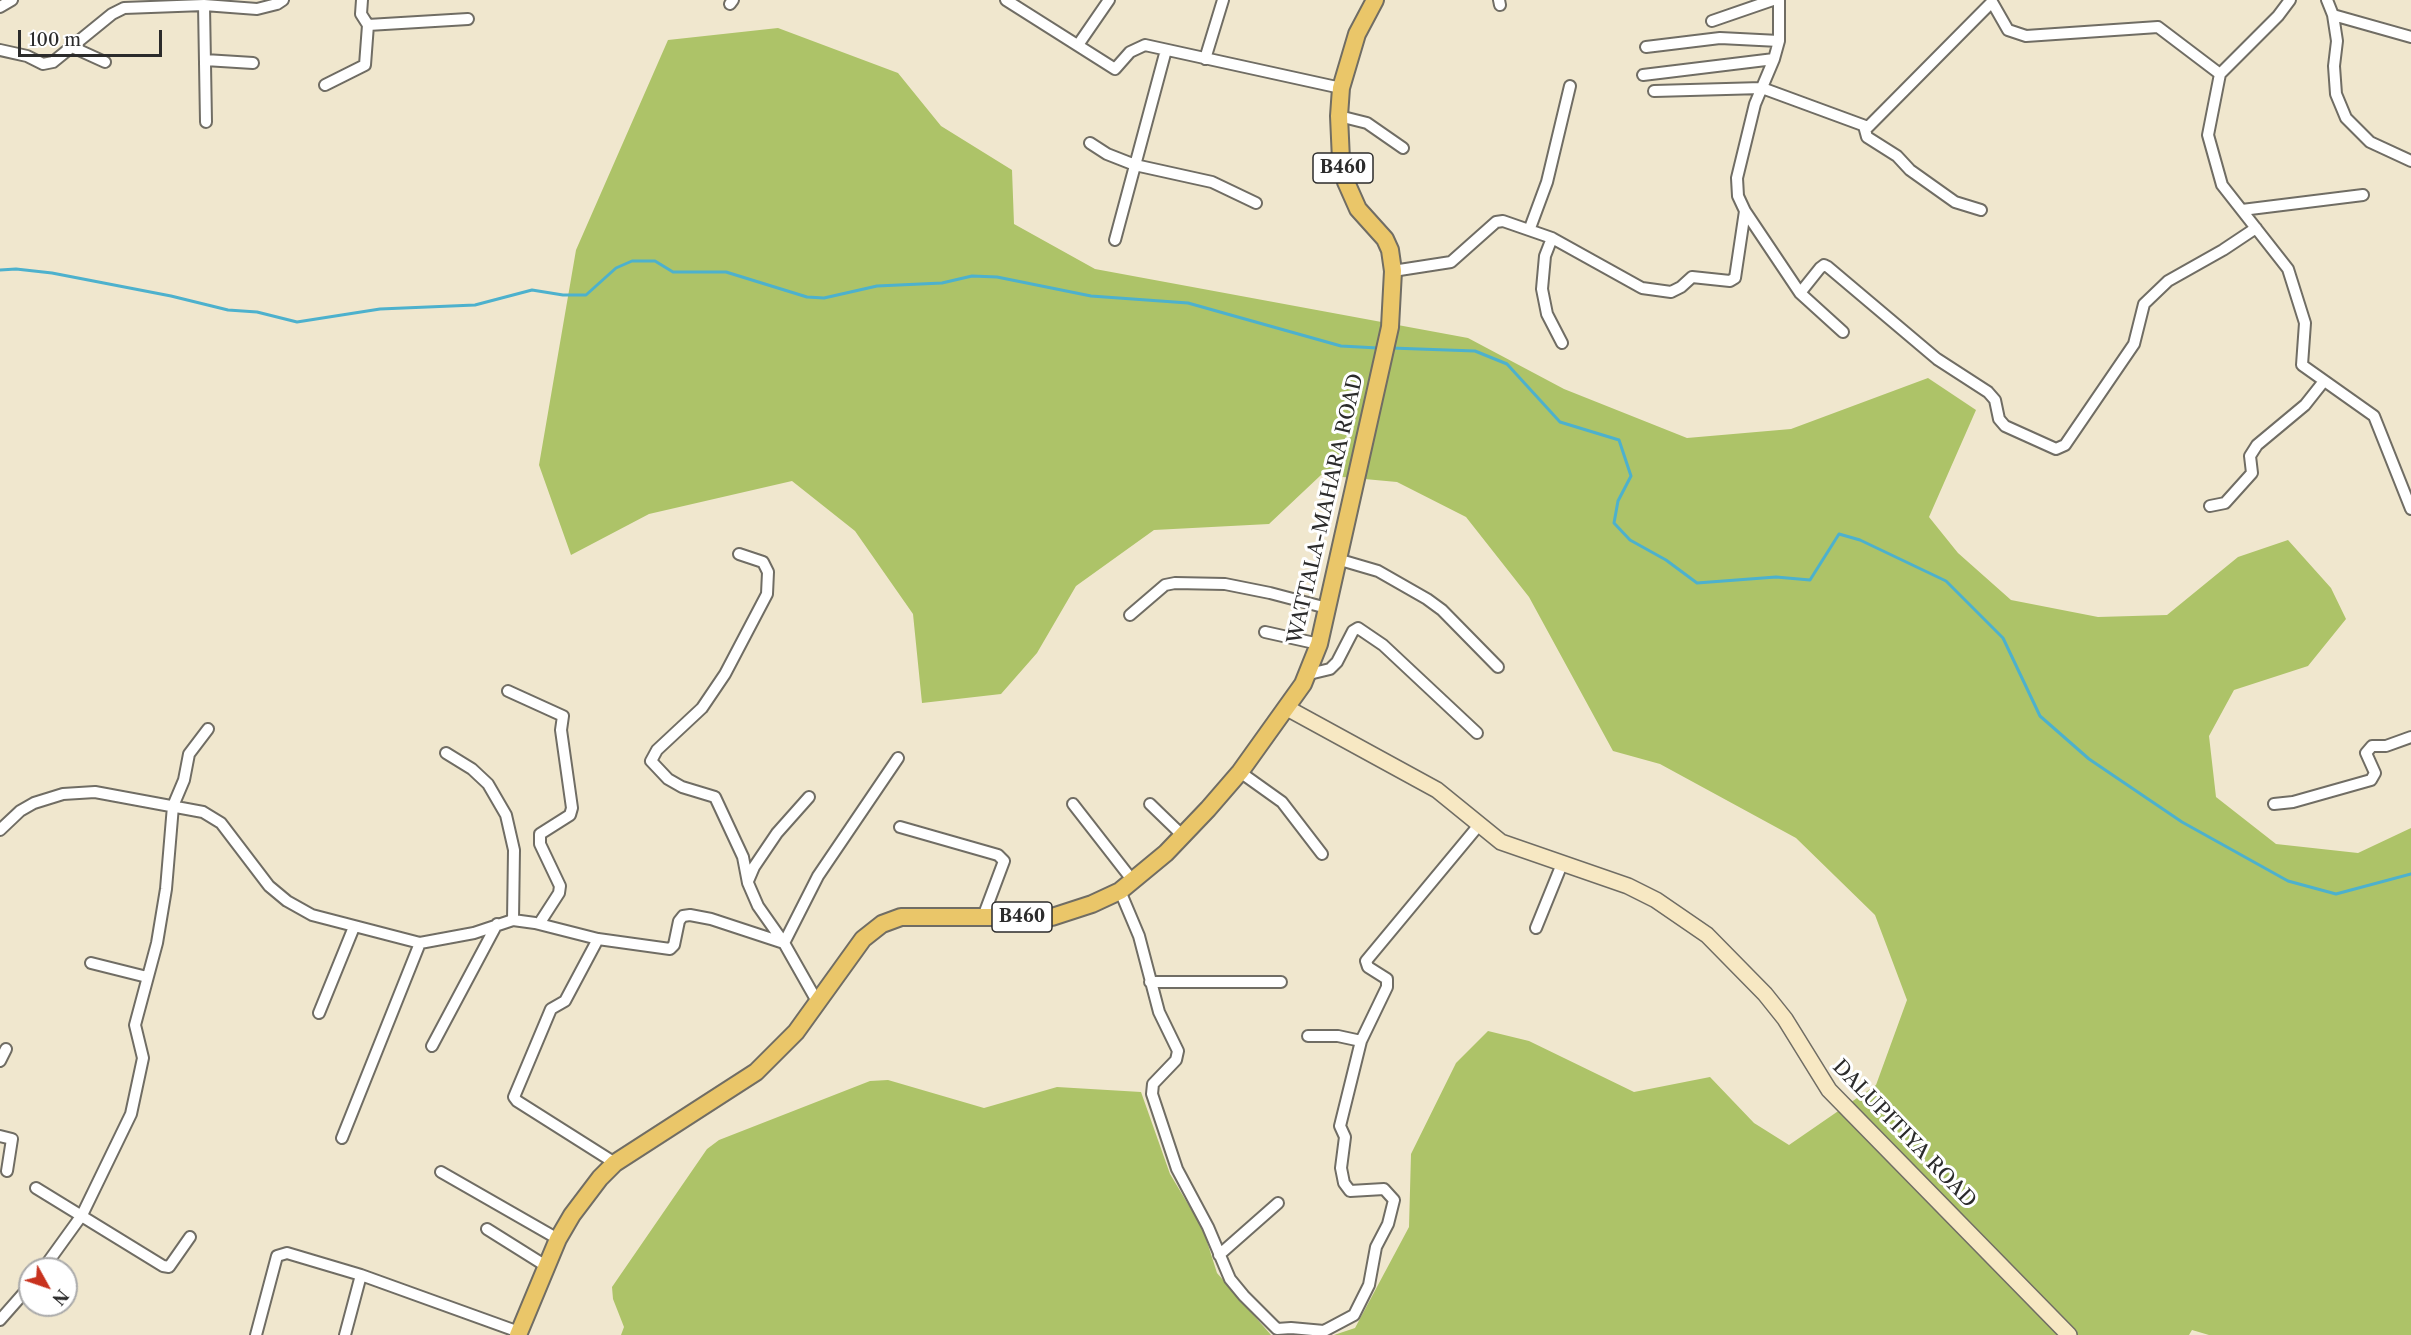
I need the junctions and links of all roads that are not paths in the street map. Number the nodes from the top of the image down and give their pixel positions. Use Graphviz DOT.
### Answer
graph roads {
  1 [pos="12,0"];
  2 [pos="283,0"];
  3 [pos="362,0"];
  4 [pos="1006,0"];
  5 [pos="1109,0"];
  6 [pos="1223,0"];
  7 [pos="1375,0"];
  8 [pos="1773,0"];
  9 [pos="1779,0"];
  10 [pos="2290,0"];
  11 [pos="2327,0"];
  12 [pos="226,3"];
  13 [pos="121,4"];
  14 [pos="204,5"];
  15 [pos="1026,5"];
  16 [pos="0,7"];
  17 [pos="2333,15"];
  18 [pos="468,19"];
  19 [pos="1712,21"];
  20 [pos="368,25"];
  21 [pos="2411,37"];
  22 [pos="1779,41"];
  23 [pos="1078,45"];
  24 [pos="72,47"];
  25 [pos="1646,47"];
  26 [pos="0,50"];
  27 [pos="1166,50"];
  28 [pos="1205,59"];
  29 [pos="1774,59"];
  30 [pos="205,60"];
  31 [pos="105,62"];
  32 [pos="253,63"];
  33 [pos="2220,74"];
  34 [pos="1643,75"];
  35 [pos="325,85"];
  36 [pos="1570,86"];
  37 [pos="1341,88"];
  38 [pos="1762,88"];
  39 [pos="1653,91"];
  40 [pos="1339,116"];
  41 [pos="206,122"];
  42 [pos="1864,126"];
  43 [pos="1089,143"];
  44 [pos="1403,148"];
  45 [pos="2411,161"];
  46 [pos="1135,165"];
  47 [pos="2363,195"];
  48 [pos="1256,203"];
  49 [pos="1981,210"];
  50 [pos="2242,210"];
  51 [pos="1745,211"];
  52 [pos="1530,228"];
  53 [pos="2256,228"];
  54 [pos="1552,238"];
  55 [pos="1115,240"];
  56 [pos="1393,271"];
  57 [pos="1800,293"];
  58 [pos="1843,332"];
  59 [pos="1562,343"];
  60 [pos="2324,381"];
  61 [pos="2410,501"];
  62 [pos="2210,506"];
  63 [pos="739,554"];
  64 [pos="1337,559"];
  65 [pos="1327,608"];
  66 [pos="1130,615"];
  67 [pos="1265,632"];
  68 [pos="1319,644"];
  69 [pos="1498,667"];
  70 [pos="1305,675"];
  71 [pos="508,691"];
  72 [pos="1287,708"];
  73 [pos="208,729"];
  74 [pos="1477,733"];
  75 [pos="2411,737"];
  76 [pos="446,753"];
  77 [pos="898,758"];
  78 [pos="1240,772"];
  79 [pos="809,797"];
  80 [pos="1073,804"];
  81 [pos="1150,804"];
  82 [pos="2274,804"];
  83 [pos="173,806"];
  84 [pos="1479,825"];
  85 [pos="900,827"];
  86 [pos="0,830"];
  87 [pos="1182,835"];
  88 [pos="1322,854"];
  89 [pos="1562,864"];
  90 [pos="748,883"];
  91 [pos="1127,886"];
  92 [pos="983,917"];
  93 [pos="513,920"];
  94 [pos="497,924"];
  95 [pos="539,924"];
  96 [pos="354,927"];
  97 [pos="1536,928"];
  98 [pos="598,939"];
  99 [pos="420,943"];
  100 [pos="784,943"];
  101 [pos="91,963"];
  102 [pos="147,977"];
  103 [pos="1150,982"];
  104 [pos="1281,982"];
  105 [pos="819,1003"];
  106 [pos="319,1013"];
  107 [pos="1308,1036"];
  108 [pos="1361,1041"];
  109 [pos="432,1046"];
  110 [pos="6,1049"];
  111 [pos="0,1061"];
  112 [pos="0,1136"];
  113 [pos="342,1138"];
  114 [pos="615,1163"];
  115 [pos="7,1171"];
  116 [pos="441,1172"];
  117 [pos="36,1188"];
  118 [pos="1278,1203"];
  119 [pos="82,1215"];
  120 [pos="487,1229"];
  121 [pos="190,1237"];
  122 [pos="558,1239"];
  123 [pos="1218,1255"];
  124 [pos="52,1257"];
  125 [pos="546,1266"];
  126 [pos="361,1275"];
  127 [pos="18,1300"];
  128 [pos="0,1320"];
  129 [pos="519,1334"];
  130 [pos="256,1335"];
  131 [pos="345,1335"];
  132 [pos="2069,1335"];
  1 -- 16 [label="street"];
  2 -- 12 [label="street"];
  3 -- 20 [label="street"];
  4 -- 15 [label="street"];
  5 -- 23 [label="street"];
  6 -- 28 [label="street"];
  7 -- 37 [label="main road, WATTALA-MAHARA ROAD / B460"];
  8 -- 19 [label="street"];
  9 -- 22 [label="street"];
  10 -- 33 [label="street"];
  11 -- 17 [label="street"];
  12 -- 14 [label="street"];
  13 -- 14 [label="street"];
  13 -- 24 [label="street"];
  14 -- 30 [label="street"];
  15 -- 23 [label="street"];
  17 -- 21 [label="street"];
  17 -- 45 [label="street"];
  18 -- 20 [label="street"];
  20 -- 35 [label="street"];
  22 -- 25 [label="street"];
  22 -- 29 [label="street"];
  23 -- 27 [label="street"];
  24 -- 26 [label="street"];
  24 -- 31 [label="street"];
  27 -- 28 [label="street"];
  27 -- 46 [label="street"];
  28 -- 37 [label="street"];
  29 -- 34 [label="street"];
  29 -- 38 [label="street"];
  30 -- 32 [label="street"];
  30 -- 41 [label="street"];
  33 -- 42 [label="street"];
  33 -- 50 [label="street"];
  36 -- 52 [label="street"];
  37 -- 40 [label="main road, WATTALA-MAHARA ROAD / B460"];
  38 -- 39 [label="street"];
  38 -- 42 [label="street"];
  38 -- 51 [label="street"];
  40 -- 44 [label="street"];
  40 -- 56 [label="main road, WATTALA-MAHARA ROAD / B460"];
  42 -- 49 [label="street"];
  43 -- 46 [label="street"];
  46 -- 48 [label="street"];
  46 -- 55 [label="street"];
  47 -- 50 [label="street"];
  50 -- 53 [label="street"];
  51 -- 54 [label="street"];
  51 -- 57 [label="street"];
  52 -- 54 [label="street"];
  52 -- 56 [label="street"];
  53 -- 57 [label="street"];
  53 -- 60 [label="street"];
  54 -- 59 [label="street"];
  56 -- 64 [label="main road, WATTALA-MAHARA ROAD / B460"];
  57 -- 58 [label="street"];
  60 -- 61 [label="street"];
  60 -- 62 [label="street"];
  63 -- 90 [label="street"];
  64 -- 65 [label="main road, WATTALA-MAHARA ROAD / B460"];
  64 -- 69 [label="street"];
  65 -- 66 [label="street"];
  65 -- 68 [label="main road, WATTALA-MAHARA ROAD / B460"];
  67 -- 68 [label="street"];
  68 -- 70 [label="main road, WATTALA-MAHARA ROAD / B460"];
  70 -- 72 [label="main road, WATTALA-MAHARA ROAD / B460"];
  70 -- 74 [label="street"];
  71 -- 95 [label="street"];
  72 -- 78 [label="main road, WATTALA-MAHARA ROAD / B460"];
  72 -- 84 [label="street, DALUPITIYA ROAD"];
  73 -- 83 [label="street"];
  75 -- 82 [label="street"];
  76 -- 93 [label="street"];
  77 -- 100 [label="street"];
  78 -- 87 [label="main road, WATTALA-MAHARA ROAD / B460"];
  78 -- 88 [label="street"];
  79 -- 90 [label="street"];
  80 -- 91 [label="street"];
  81 -- 87 [label="street"];
  83 -- 86 [label="street"];
  83 -- 96 [label="street"];
  83 -- 102 [label="street"];
  84 -- 89 [label="street, DALUPITIYA ROAD"];
  84 -- 108 [label="street"];
  85 -- 92 [label="street"];
  87 -- 91 [label="main road, WATTALA-MAHARA ROAD / B460"];
  89 -- 97 [label="street"];
  89 -- 132 [label="street, DALUPITIYA ROAD"];
  90 -- 100 [label="street"];
  91 -- 92 [label="main road, WATTALA-MAHARA ROAD / B460"];
  91 -- 103 [label="street"];
  92 -- 105 [label="main road, WATTALA-MAHARA ROAD / B460"];
  93 -- 94 [label="street"];
  93 -- 95 [label="street"];
  94 -- 99 [label="street"];
  94 -- 109 [label="street"];
  95 -- 98 [label="street"];
  96 -- 99 [label="street"];
  96 -- 106 [label="street"];
  98 -- 100 [label="street"];
  98 -- 114 [label="street"];
  99 -- 113 [label="street"];
  100 -- 105 [label="street"];
  101 -- 102 [label="street"];
  102 -- 119 [label="street"];
  103 -- 104 [label="street"];
  103 -- 123 [label="street"];
  105 -- 114 [label="main road, WATTALA-MAHARA ROAD / B460"];
  107 -- 108 [label="street"];
  108 -- 123 [label="street"];
  110 -- 111 [label="street"];
  112 -- 115 [label="street"];
  114 -- 122 [label="main road, WATTALA-MAHARA ROAD / B460"];
  116 -- 122 [label="street"];
  117 -- 119 [label="street"];
  118 -- 123 [label="street"];
  119 -- 121 [label="street"];
  119 -- 124 [label="street"];
  120 -- 125 [label="street"];
  122 -- 125 [label="main road, WATTALA-MAHARA ROAD / B460"];
  125 -- 129 [label="main road, WATTALA-MAHARA ROAD / B460"];
  126 -- 129 [label="street"];
  126 -- 130 [label="street"];
  126 -- 131 [label="street"];
  127 -- 128 [label="street"];
}
